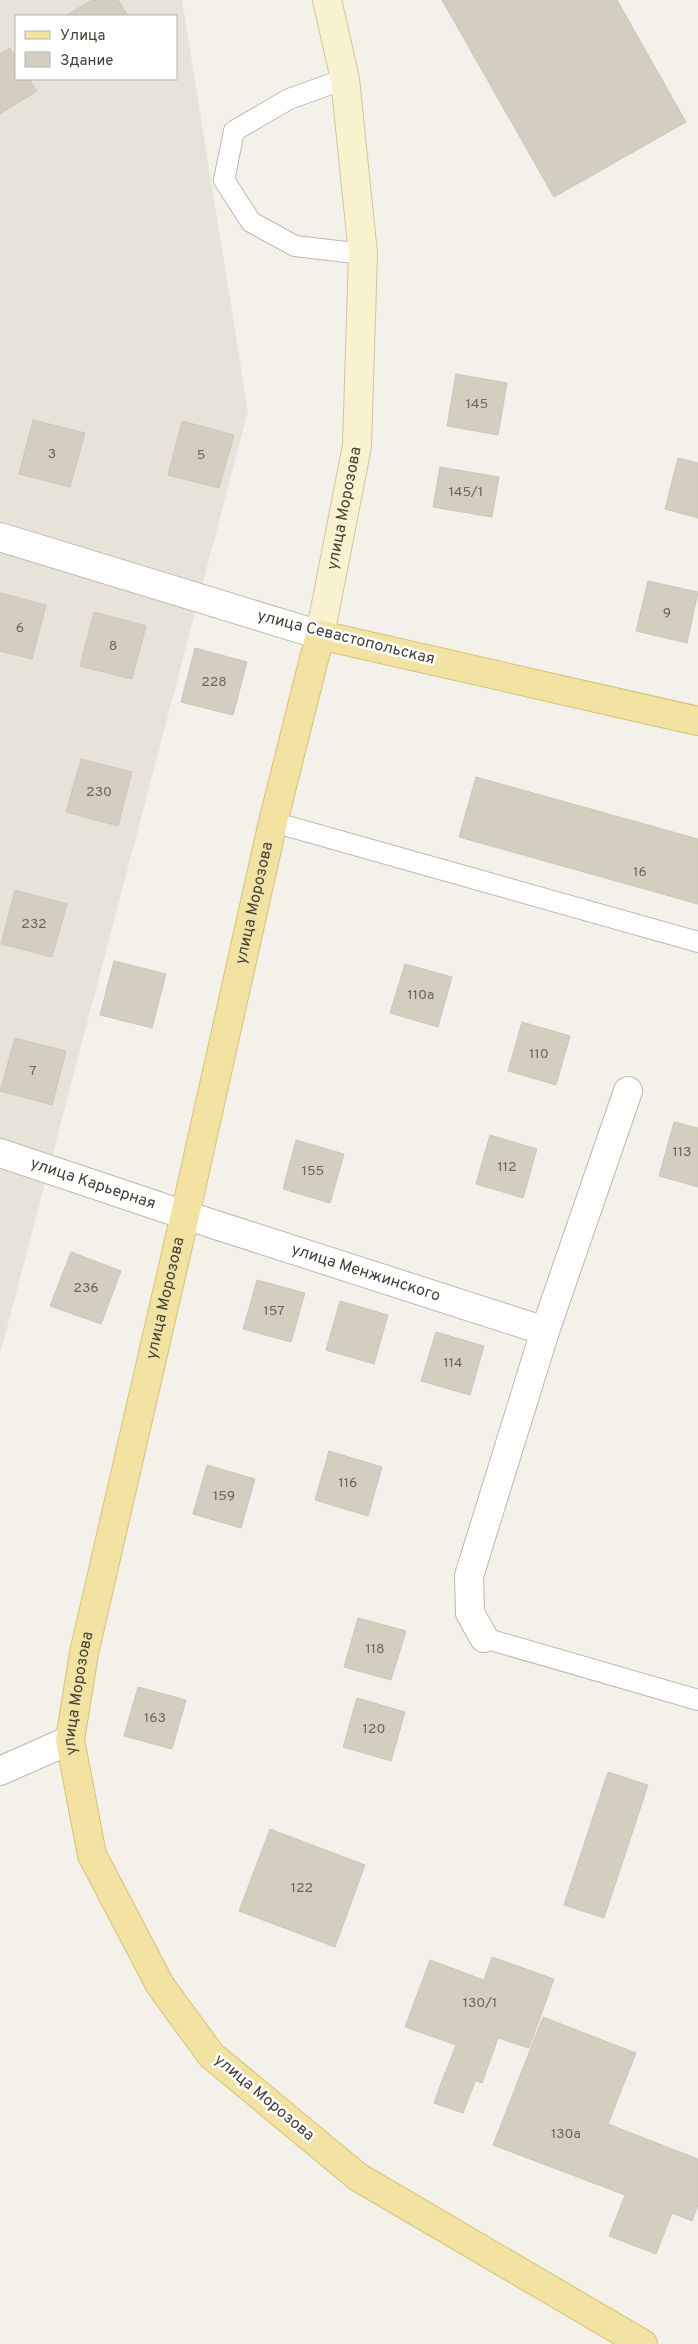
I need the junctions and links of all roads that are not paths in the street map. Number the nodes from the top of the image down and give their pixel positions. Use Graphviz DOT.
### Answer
graph roads {
  1 [pos="327,0"];
  2 [pos="345,79"];
  3 [pos="363,254"];
  4 [pos="0,537"];
  5 [pos="320,635"];
  6 [pos="698,721"];
  7 [pos="273,822"];
  8 [pos="698,942"];
  9 [pos="628,1091"];
  10 [pos="0,1153"];
  11 [pos="186,1215"];
  12 [pos="545,1330"];
  13 [pos="484,1638"];
  14 [pos="698,1700"];
  15 [pos="70,1740"];
  16 [pos="0,1771"];
  17 [pos="643,2344"];
  1 -- 2 [label="main road, улица Морозова"];
  2 -- 3 [label="main road, улица Морозова"];
  2 -- 3 [label="lane"];
  3 -- 5 [label="main road, улица Морозова"];
  4 -- 5 [label="street, улица Севастопольская"];
  5 -- 6 [label="main road, улица Севастопольская"];
  5 -- 7 [label="main road, улица Морозова"];
  7 -- 8 [label="lane"];
  7 -- 11 [label="main road, улица Морозова"];
  9 -- 12 [label="street"];
  10 -- 11 [label="street, улица Карьерная"];
  11 -- 12 [label="street, улица Менжинского"];
  11 -- 15 [label="main road, улица Морозова"];
  12 -- 13 [label="street"];
  13 -- 14 [label="lane"];
  15 -- 16 [label="street"];
  15 -- 17 [label="main road, улица Морозова"];
}
